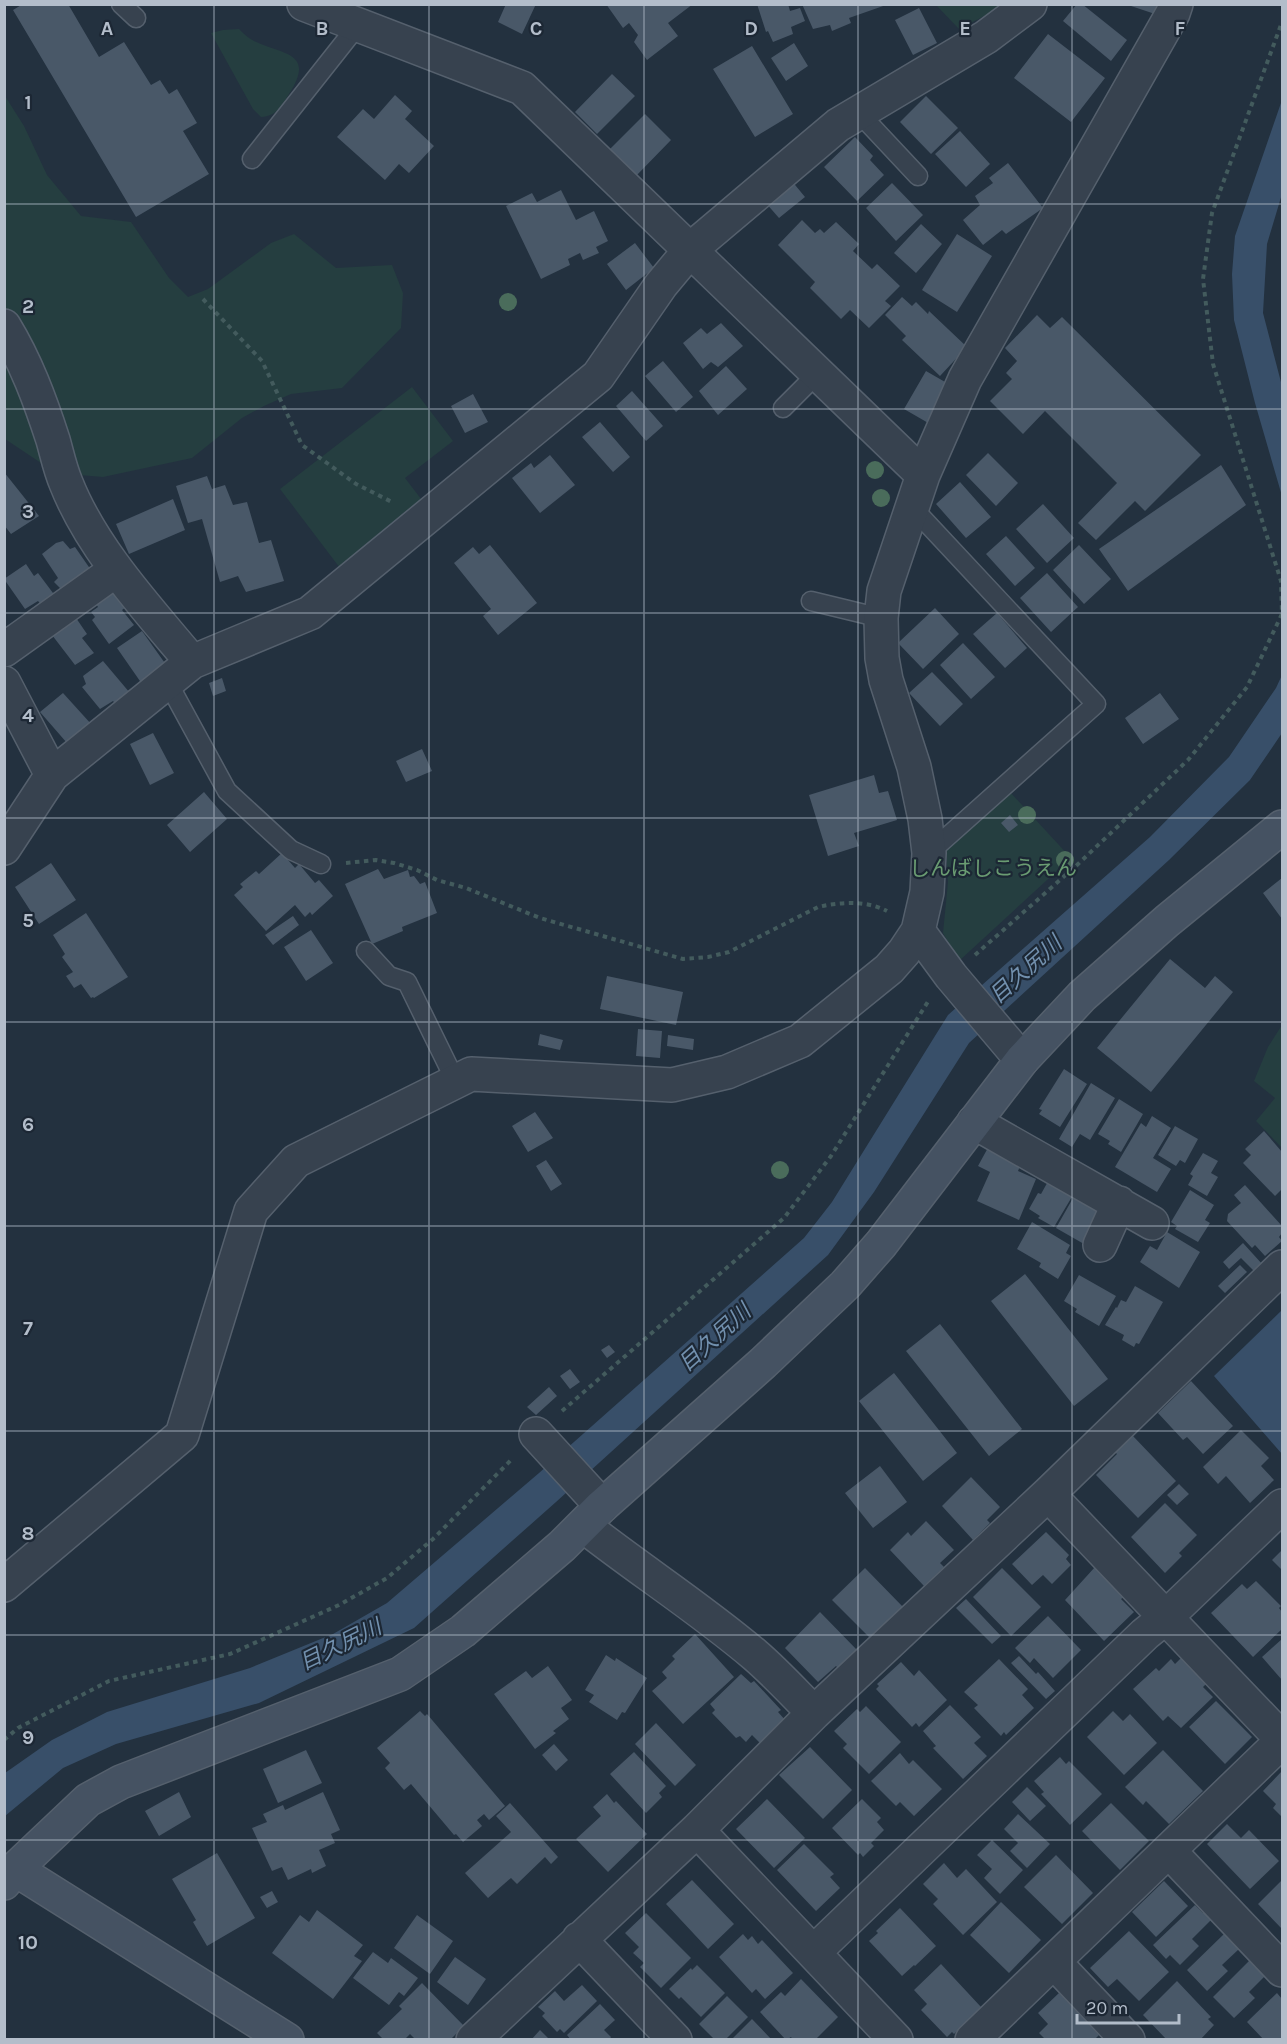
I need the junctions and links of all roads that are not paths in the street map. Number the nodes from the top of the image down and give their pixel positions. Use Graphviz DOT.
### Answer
graph roads {
  1 [pos="121,4"];
  2 [pos="304,4"];
  3 [pos="1030,4"];
  4 [pos="1176,4"];
  5 [pos="136,18"];
  6 [pos="357,25"];
  7 [pos="859,113"];
  8 [pos="252,159"];
  9 [pos="918,177"];
  10 [pos="691,249"];
  11 [pos="4,326"];
  12 [pos="818,373"];
  13 [pos="783,408"];
  14 [pos="923,475"];
  15 [pos="912,506"];
  16 [pos="116,570"];
  17 [pos="811,601"];
  18 [pos="881,618"];
  19 [pos="4,650"];
  20 [pos="180,672"];
  21 [pos="4,683"];
  22 [pos="52,775"];
  23 [pos="1282,827"];
  24 [pos="4,848"];
  25 [pos="929,853"];
  26 [pos="321,864"];
  27 [pos="918,931"];
  28 [pos="366,951"];
  29 [pos="1013,1050"];
  30 [pos="456,1082"];
  31 [pos="974,1122"];
  32 [pos="1119,1203"];
  33 [pos="1152,1222"];
  34 [pos="1100,1245"];
  35 [pos="1282,1267"];
  36 [pos="540,1438"];
  37 [pos="1048,1494"];
  38 [pos="1282,1506"];
  39 [pos="592,1508"];
  40 [pos="4,1585"];
  41 [pos="1166,1617"];
  42 [pos="814,1713"];
  43 [pos="1282,1740"];
  44 [pos="697,1830"];
  45 [pos="1168,1851"];
  46 [pos="10,1876"];
  47 [pos="579,1940"];
  48 [pos="814,1952"];
  49 [pos="1053,1962"];
  50 [pos="1282,1970"];
  51 [pos="287,2040"];
  52 [pos="473,2040"];
  53 [pos="675,2040"];
  54 [pos="896,2040"];
  55 [pos="972,2040"];
  56 [pos="1128,2040"];
  1 -- 5 [label="lane"];
  2 -- 6 [label="street"];
  3 -- 7 [label="street"];
  4 -- 14 [label="street"];
  6 -- 8 [label="lane"];
  6 -- 10 [label="street"];
  7 -- 9 [label="lane"];
  7 -- 10 [label="street"];
  10 -- 12 [label="street"];
  10 -- 20 [label="street"];
  11 -- 16 [label="street"];
  12 -- 13 [label="lane"];
  12 -- 14 [label="street"];
  14 -- 15 [label="street"];
  15 -- 18 [label="street"];
  15 -- 25 [label="lane"];
  16 -- 19 [label="street"];
  16 -- 20 [label="street"];
  17 -- 18 [label="lane"];
  18 -- 25 [label="street"];
  20 -- 22 [label="street"];
  20 -- 26 [label="lane"];
  21 -- 22 [label="street"];
  22 -- 24 [label="street"];
  23 -- 29 [label="street"];
  25 -- 27 [label="street"];
  27 -- 29 [label="street"];
  27 -- 30 [label="street"];
  28 -- 30 [label="lane"];
  29 -- 31 [label="street"];
  30 -- 40 [label="street"];
  31 -- 32 [label="street"];
  31 -- 39 [label="street"];
  32 -- 33 [label="street"];
  32 -- 34 [label="street"];
  35 -- 37 [label="street"];
  36 -- 39 [label="street"];
  37 -- 41 [label="street"];
  37 -- 42 [label="street"];
  38 -- 41 [label="street"];
  39 -- 42 [label="street"];
  39 -- 46 [label="street"];
  41 -- 43 [label="street"];
  41 -- 48 [label="street"];
  42 -- 44 [label="street"];
  43 -- 45 [label="street"];
  44 -- 47 [label="street"];
  44 -- 48 [label="street"];
  45 -- 49 [label="street"];
  45 -- 50 [label="street"];
  46 -- 51 [label="street"];
  47 -- 52 [label="street"];
  47 -- 53 [label="street"];
  48 -- 54 [label="street"];
  49 -- 55 [label="street"];
  49 -- 56 [label="street"];
}
